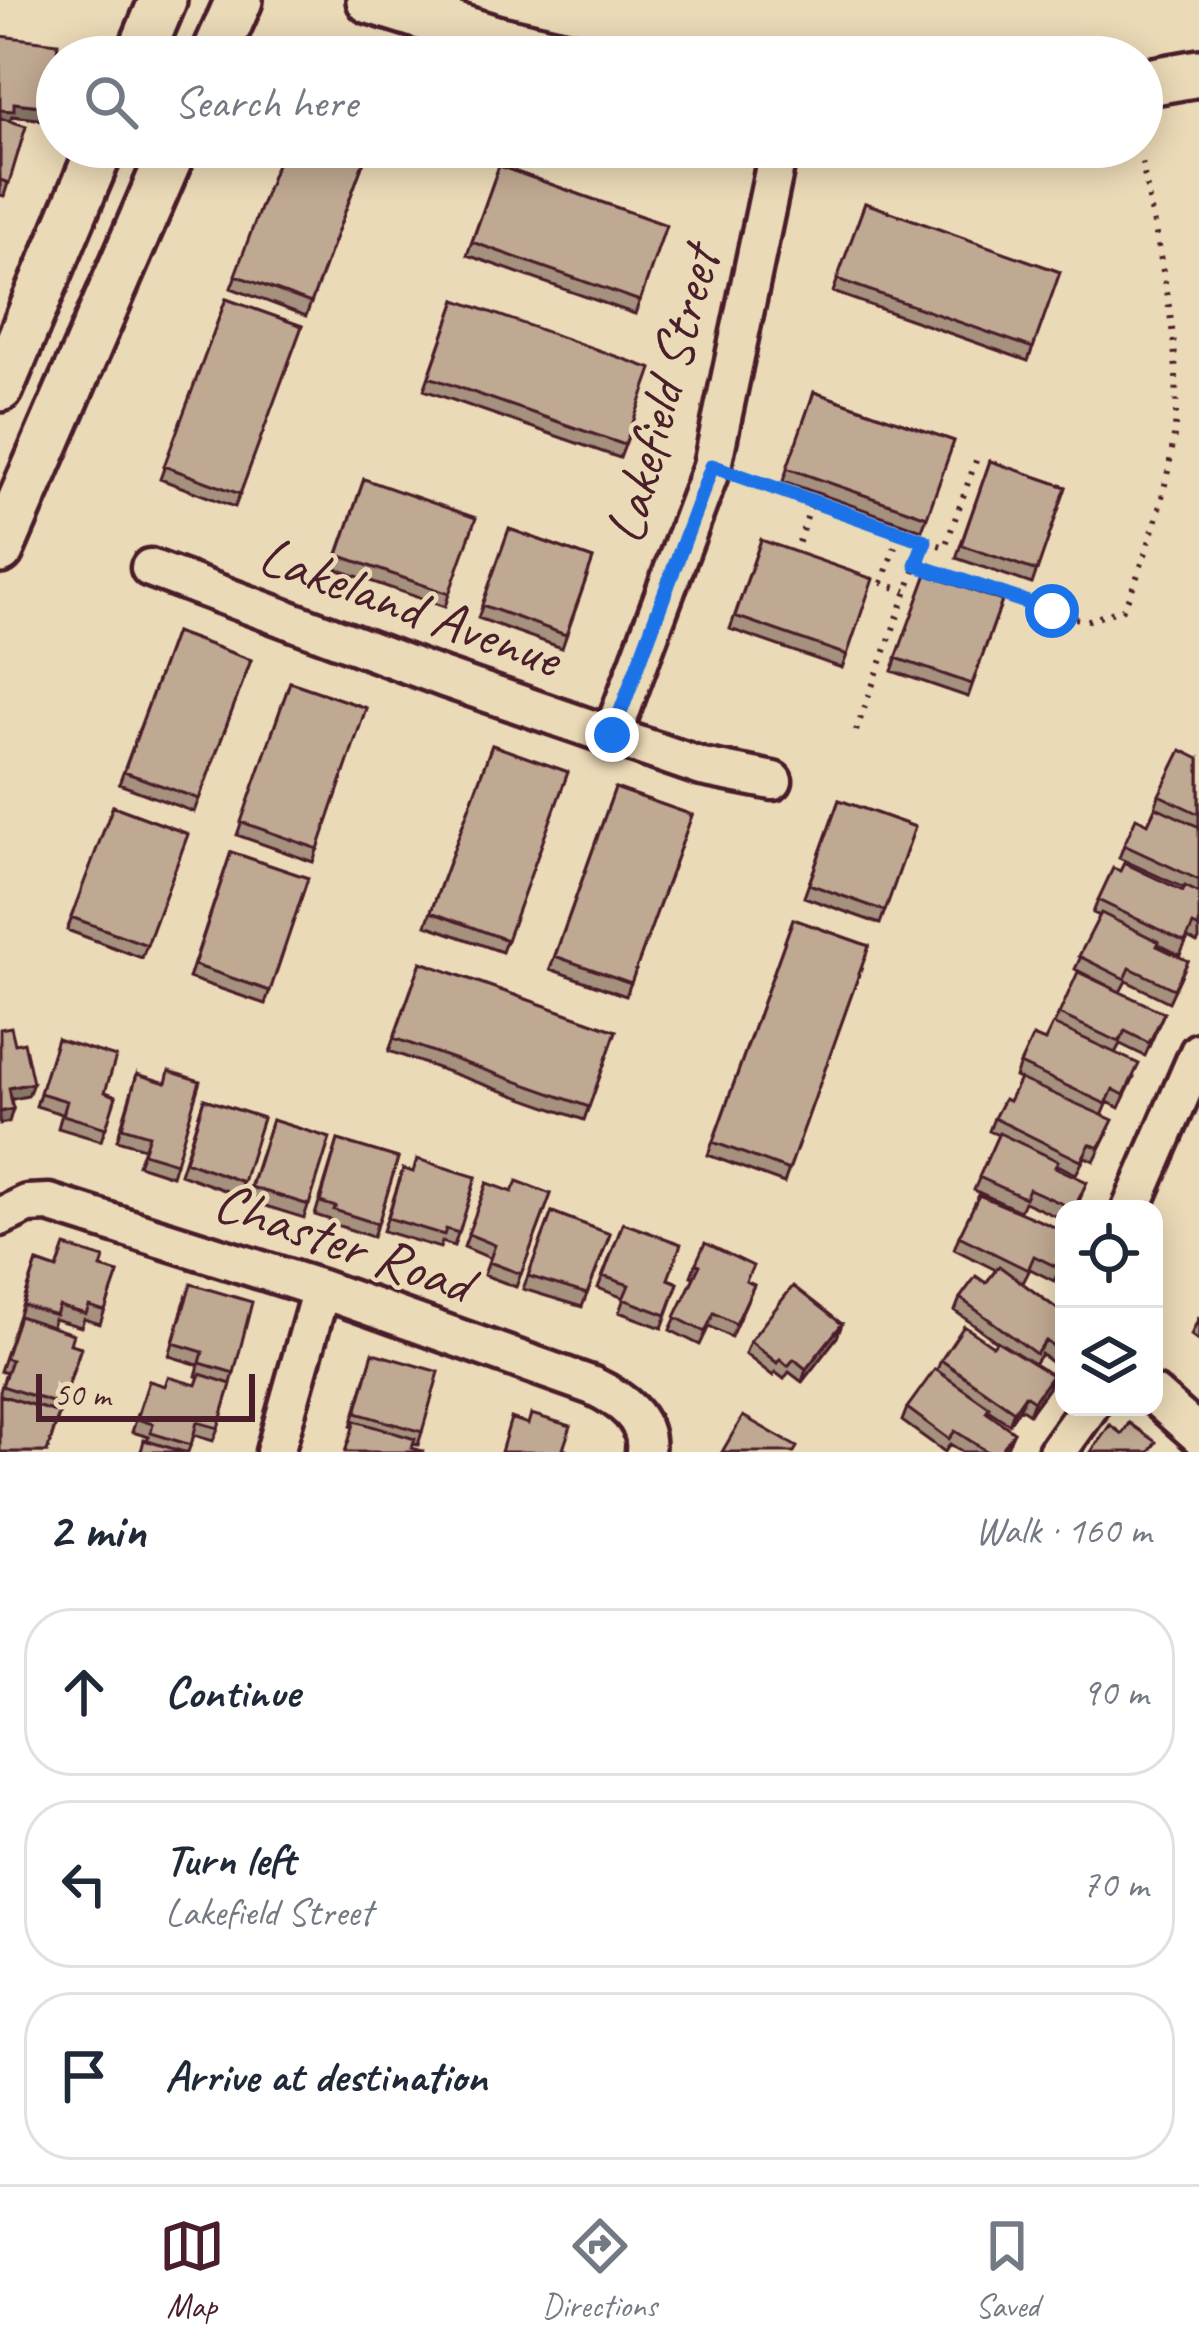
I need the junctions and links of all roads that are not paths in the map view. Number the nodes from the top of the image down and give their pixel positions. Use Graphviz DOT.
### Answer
graph roads {
  1 [pos="163,0"];
  2 [pos="239,0"];
  3 [pos="370,0"];
  4 [pos="148,36"];
  5 [pos="223,36"];
  6 [pos="486,36"];
  7 [pos="1199,73"];
  8 [pos="1163,79"];
  9 [pos="92,168"];
  10 [pos="165,168"];
  11 [pos="775,168"];
  12 [pos="0,388"];
  13 [pos="0,550"];
  14 [pos="150,568"];
  15 [pos="612,735"];
  16 [pos="773,781"];
  17 [pos="1199,1052"];
  18 [pos="1135,1200"];
  19 [pos="3,1214"];
  20 [pos="321,1289"];
  21 [pos="1163,1403"];
  22 [pos="1083,1416"];
  23 [pos="641,1434"];
  24 [pos="1199,1436"];
  25 [pos="275,1452"];
  26 [pos="1057,1452"];
  1 -- 4 [label="main road"];
  2 -- 5 [label="main road"];
  3 -- 6 [label="main road"];
  7 -- 8 [label="main road"];
  9 -- 12 [label="main road"];
  10 -- 13 [label="main road"];
  11 -- 15 [label="street, Lakefield Street"];
  14 -- 15 [label="street, Lakeland Avenue"];
  15 -- 16 [label="street, Lakeland Avenue"];
  17 -- 18 [label="street"];
  19 -- 20 [label="street, Chaster Road"];
  20 -- 23 [label="street, Chaster Road"];
  20 -- 25 [label="street"];
  21 -- 24 [label="street"];
  22 -- 26 [label="street"];
}
